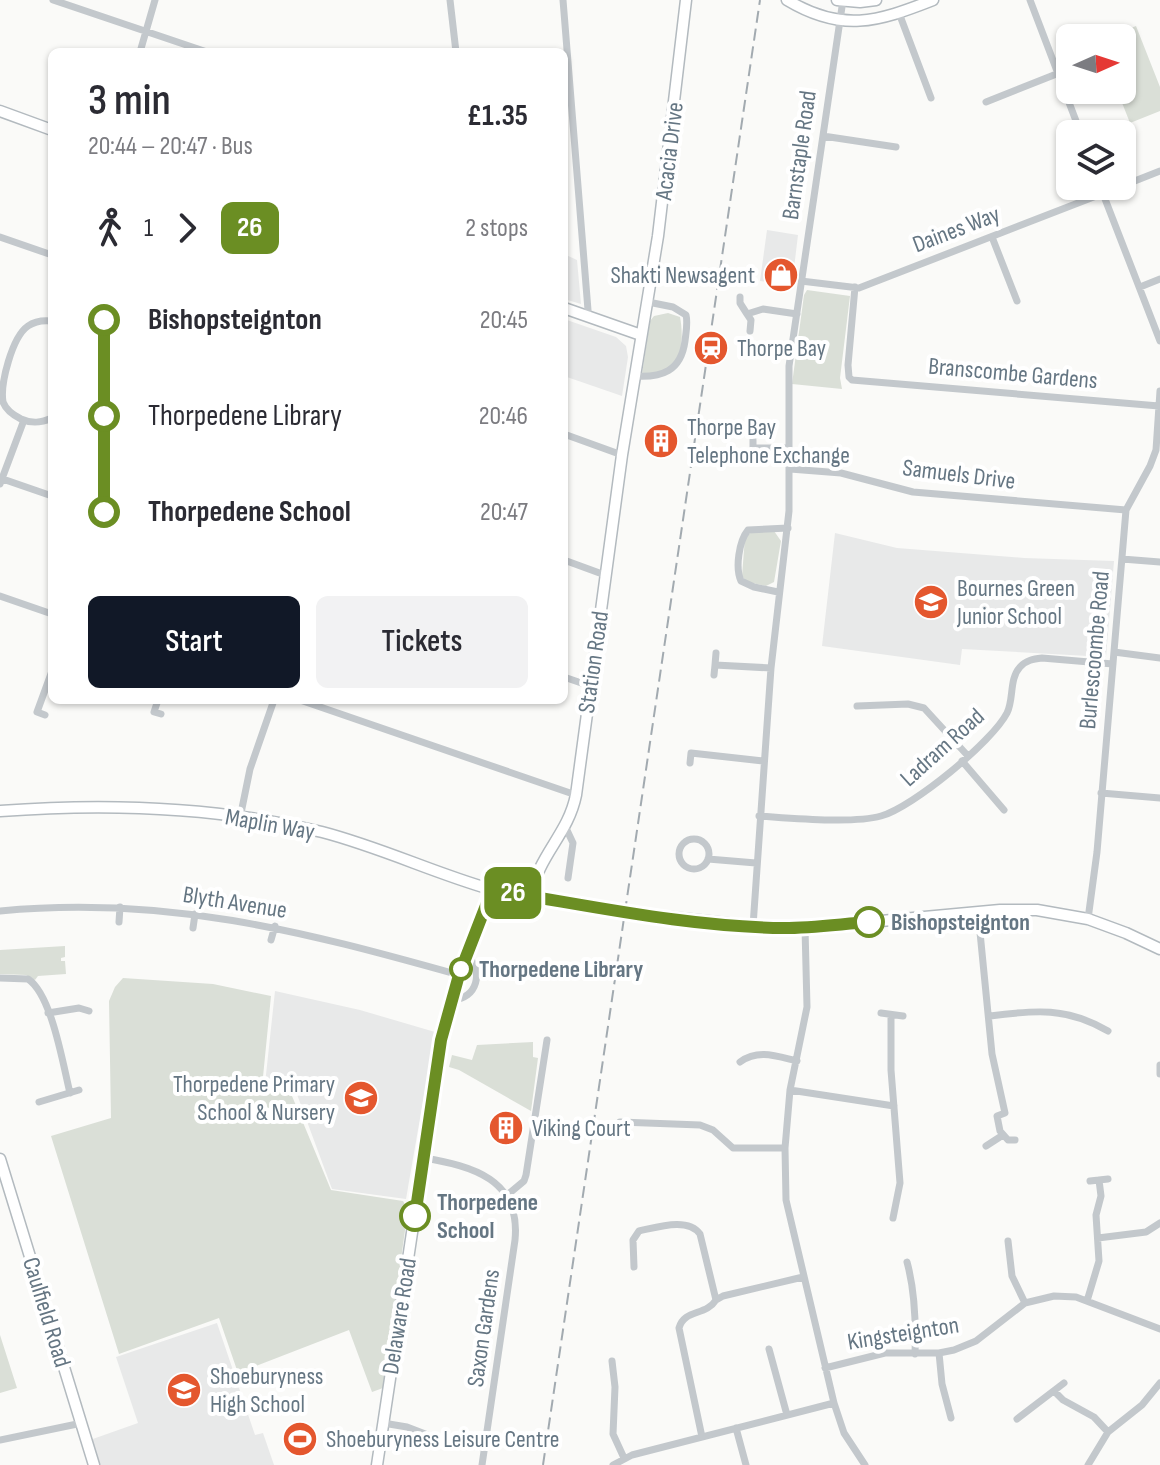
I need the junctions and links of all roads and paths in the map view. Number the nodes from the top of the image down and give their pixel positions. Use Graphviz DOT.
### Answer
graph roads {
  1 [pos="53,0"];
  2 [pos="155,0"];
  3 [pos="450,0"];
  4 [pos="563,0"];
  5 [pos="686,0"];
  6 [pos="787,0"];
  7 [pos="841,0"];
  8 [pos="876,0"];
  9 [pos="933,0"];
  10 [pos="1030,0"];
  11 [pos="899,13"];
  12 [pos="839,21"];
  13 [pos="146,32"];
  14 [pos="141,48"];
  15 [pos="195,48"];
  16 [pos="456,48"];
  17 [pos="567,48"];
  18 [pos="568,58"];
  19 [pos="1056,65"];
  20 [pos="1056,74"];
  21 [pos="931,98"];
  22 [pos="986,102"];
  23 [pos="0,111"];
  24 [pos="48,129"];
  25 [pos="823,136"];
  26 [pos="896,147"];
  27 [pos="1160,171"];
  28 [pos="1136,180"];
  29 [pos="1079,200"];
  30 [pos="1106,200"];
  31 [pos="0,237"];
  32 [pos="992,237"];
  33 [pos="48,254"];
  34 [pos="1160,279"];
  35 [pos="801,281"];
  36 [pos="855,287"];
  37 [pos="1140,287"];
  38 [pos="740,297"];
  39 [pos="1017,301"];
  40 [pos="648,302"];
  41 [pos="568,309"];
  42 [pos="747,314"];
  43 [pos="797,314"];
  44 [pos="586,316"];
  45 [pos="48,321"];
  46 [pos="750,331"];
  47 [pos="641,335"];
  48 [pos="1160,341"];
  49 [pos="4,359"];
  50 [pos="634,376"];
  51 [pos="1160,391"];
  52 [pos="1159,406"];
  53 [pos="48,419"];
  54 [pos="24,420"];
  55 [pos="568,435"];
  56 [pos="753,448"];
  57 [pos="789,448"];
  58 [pos="622,455"];
  59 [pos="1156,460"];
  60 [pos="790,469"];
  61 [pos="1,480"];
  62 [pos="48,495"];
  63 [pos="616,495"];
  64 [pos="1126,510"];
  65 [pos="788,528"];
  66 [pos="1122,559"];
  67 [pos="568,561"];
  68 [pos="1160,562"];
  69 [pos="605,575"];
  70 [pos="778,592"];
  71 [pos="0,596"];
  72 [pos="48,613"];
  73 [pos="1114,652"];
  74 [pos="716,653"];
  75 [pos="1160,658"];
  76 [pos="1113,664"];
  77 [pos="715,665"];
  78 [pos="771,668"];
  79 [pos="714,675"];
  80 [pos="568,678"];
  81 [pos="48,682"];
  82 [pos="590,686"];
  83 [pos="156,704"];
  84 [pos="273,704"];
  85 [pos="312,704"];
  86 [pos="857,706"];
  87 [pos="37,712"];
  88 [pos="153,712"];
  89 [pos="693,742"];
  90 [pos="691,753"];
  91 [pos="965,758"];
  92 [pos="763,761"];
  93 [pos="690,763"];
  94 [pos="1101,793"];
  95 [pos="576,795"];
  96 [pos="1160,798"];
  97 [pos="1004,810"];
  98 [pos="0,811"];
  99 [pos="759,816"];
  100 [pos="240,818"];
  101 [pos="565,826"];
  102 [pos="708,859"];
  103 [pos="756,863"];
  104 [pos="568,878"];
  105 [pos="492,890"];
  106 [pos="531,896"];
  107 [pos="120,907"];
  108 [pos="0,911"];
  109 [pos="978,912"];
  110 [pos="195,914"];
  111 [pos="1088,919"];
  112 [pos="119,922"];
  113 [pos="275,926"];
  114 [pos="753,926"];
  115 [pos="193,928"];
  116 [pos="805,928"];
  117 [pos="271,940"];
  118 [pos="1160,949"];
  119 [pos="466,955"];
  120 [pos="459,975"];
  121 [pos="0,978"];
  122 [pos="452,999"];
  123 [pos="89,1011"];
  124 [pos="48,1013"];
  125 [pos="881,1013"];
  126 [pos="891,1015"];
  127 [pos="903,1016"];
  128 [pos="990,1016"];
  129 [pos="1108,1031"];
  130 [pos="547,1040"];
  131 [pos="797,1061"];
  132 [pos="740,1062"];
  133 [pos="1160,1065"];
  134 [pos="1160,1074"];
  135 [pos="79,1090"];
  136 [pos="790,1090"];
  137 [pos="70,1093"];
  138 [pos="39,1102"];
  139 [pos="894,1106"];
  140 [pos="620,1122"];
  141 [pos="1003,1135"];
  142 [pos="1015,1140"];
  143 [pos="986,1146"];
  144 [pos="785,1148"];
  145 [pos="424,1158"];
  146 [pos="0,1159"];
  147 [pos="1099,1180"];
  148 [pos="506,1196"];
  149 [pos="893,1218"];
  150 [pos="1160,1223"];
  151 [pos="1098,1238"];
  152 [pos="1008,1241"];
  153 [pos="907,1262"];
  154 [pos="634,1267"];
  155 [pos="803,1277"];
  156 [pos="716,1300"];
  157 [pos="1087,1301"];
  158 [pos="1025,1303"];
  159 [pos="1160,1329"];
  160 [pos="769,1349"];
  161 [pos="939,1353"];
  162 [pos="915,1354"];
  163 [pos="612,1361"];
  164 [pos="825,1368"];
  165 [pos="1064,1383"];
  166 [pos="1160,1383"];
  167 [pos="1054,1391"];
  168 [pos="1157,1397"];
  169 [pos="834,1403"];
  170 [pos="787,1415"];
  171 [pos="951,1418"];
  172 [pos="1017,1419"];
  173 [pos="82,1423"];
  174 [pos="383,1423"];
  175 [pos="736,1428"];
  176 [pos="1108,1432"];
  177 [pos="702,1437"];
  178 [pos="0,1440"];
  179 [pos="485,1448"];
  180 [pos="624,1458"];
  181 [pos="94,1465"];
  182 [pos="377,1465"];
  183 [pos="482,1465"];
  184 [pos="613,1465"];
  185 [pos="746,1465"];
  186 [pos="865,1465"];
  187 [pos="1088,1465"];
  1 -- 13 [label="street"];
  2 -- 13 [label="street"];
  3 -- 16 [label="street"];
  4 -- 17 [label="street"];
  5 -- 40 [label="street, Acacia Drive"];
  6 -- 12 [label="street"];
  7 -- 8 [label="street"];
  7 -- 12 [label="street, Barnstaple Road"];
  9 -- 11 [label="street"];
  10 -- 19 [label="street"];
  11 -- 12 [label="street"];
  11 -- 21 [label="street"];
  12 -- 25 [label="street, Barnstaple Road"];
  13 -- 14 [label="street"];
  13 -- 15 [label="street"];
  18 -- 44 [label="street"];
  20 -- 22 [label="street"];
  23 -- 24 [label="street"];
  25 -- 26 [label="street"];
  25 -- 35 [label="street, Barnstaple Road"];
  27 -- 28 [label="street, Daines Way"];
  29 -- 32 [label="street, Daines Way"];
  30 -- 37 [label="street"];
  31 -- 33 [label="street"];
  32 -- 36 [label="street, Daines Way"];
  32 -- 39 [label="street"];
  34 -- 37 [label="street"];
  35 -- 36 [label="street, Daines Way"];
  35 -- 43 [label="street, Barnstaple Road"];
  36 -- 52 [label="street, Branscombe Gardens"];
  37 -- 48 [label="street"];
  38 -- 42 [label="street"];
  40 -- 47 [label="street, Acacia Drive"];
  40 -- 50 [label="street"];
  41 -- 44 [label="street"];
  42 -- 43 [label="street"];
  42 -- 46 [label="street"];
  43 -- 57 [label="street, Barnstaple Road"];
  44 -- 47 [label="street"];
  45 -- 49 [label="street"];
  47 -- 50 [label="street, Acacia Drive"];
  49 -- 54 [label="street"];
  50 -- 58 [label="street, Acacia Drive"];
  51 -- 52 [label="street, Burlescoombe Road"];
  52 -- 59 [label="street, Burlescoombe Road"];
  53 -- 54 [label="street"];
  54 -- 61 [label="street"];
  55 -- 58 [label="street"];
  56 -- 57 [label="street"];
  57 -- 60 [label="street, Barnstaple Road"];
  58 -- 63 [label="street, Acacia Drive"];
  59 -- 64 [label="street, Burlescoombe Road"];
  60 -- 64 [label="street, Samuels Drive"];
  60 -- 65 [label="street, Barnstaple Road"];
  61 -- 62 [label="street"];
  63 -- 69 [label="street, Station Road"];
  64 -- 66 [label="street, Burlescoombe Road"];
  65 -- 70 [label="street, Barnstaple Road"];
  65 -- 70 [label="street"];
  66 -- 68 [label="street"];
  66 -- 73 [label="street, Burlescoombe Road"];
  67 -- 69 [label="street"];
  69 -- 82 [label="street, Station Road"];
  70 -- 78 [label="street, Barnstaple Road"];
  71 -- 72 [label="street"];
  73 -- 75 [label="street"];
  73 -- 76 [label="street, Burlescoombe Road"];
  74 -- 77 [label="street"];
  76 -- 91 [label="street, Ladram Road"];
  76 -- 94 [label="street, Burlescoombe Road"];
  77 -- 78 [label="street"];
  77 -- 79 [label="street"];
  78 -- 92 [label="street, Barnstaple Road"];
  80 -- 82 [label="street"];
  81 -- 87 [label="street"];
  82 -- 95 [label="street, Station Road"];
  83 -- 88 [label="street"];
  84 -- 100 [label="street"];
  85 -- 95 [label="street"];
  86 -- 91 [label="street"];
  89 -- 90 [label="street"];
  90 -- 92 [label="street"];
  90 -- 93 [label="street"];
  91 -- 97 [label="street"];
  91 -- 99 [label="street, Ladram Road"];
  92 -- 99 [label="street, Barnstaple Road"];
  94 -- 96 [label="street"];
  94 -- 111 [label="street, Burlescoombe Road"];
  95 -- 101 [label="street, Station Road"];
  98 -- 100 [label="street, Maplin Way"];
  99 -- 103 [label="street, Barnstaple Road"];
  100 -- 105 [label="street, Maplin Way"];
  101 -- 104 [label="street, Station Road"];
  101 -- 106 [label="street, Station Road"];
  102 -- 102 [label="street"];
  102 -- 103 [label="street"];
  103 -- 114 [label="street, Barnstaple Road"];
  105 -- 106 [label="street, Maplin Way"];
  105 -- 119 [label="street, Delaware Road"];
  106 -- 114 [label="street, Maplin Way, bridge"];
  107 -- 108 [label="street, Blyth Avenue"];
  107 -- 110 [label="street, Blyth Avenue"];
  107 -- 112 [label="street"];
  109 -- 111 [label="street, Maplin Way"];
  109 -- 116 [label="street, Maplin Way"];
  109 -- 128 [label="street"];
  110 -- 113 [label="street, Blyth Avenue"];
  110 -- 115 [label="street"];
  111 -- 118 [label="street, Maplin Way"];
  113 -- 117 [label="street"];
  113 -- 120 [label="street, Blyth Avenue"];
  114 -- 116 [label="street, Maplin Way"];
  116 -- 131 [label="street"];
  119 -- 120 [label="street, Delaware Road"];
  119 -- 122 [label="street"];
  120 -- 122 [label="street, Delaware Road"];
  121 -- 124 [label="street"];
  122 -- 145 [label="street, Delaware Road"];
  123 -- 124 [label="street"];
  124 -- 137 [label="street"];
  125 -- 126 [label="street"];
  126 -- 127 [label="street"];
  126 -- 139 [label="street"];
  128 -- 129 [label="street"];
  128 -- 141 [label="street"];
  130 -- 148 [label="street"];
  131 -- 132 [label="street"];
  131 -- 136 [label="street"];
  133 -- 134 [label="street"];
  135 -- 137 [label="street"];
  136 -- 139 [label="street"];
  136 -- 144 [label="street"];
  137 -- 138 [label="street"];
  139 -- 149 [label="street"];
  140 -- 144 [label="street"];
  141 -- 142 [label="street"];
  141 -- 143 [label="street"];
  144 -- 155 [label="street"];
  145 -- 148 [label="street"];
  145 -- 174 [label="street, Delaware Road"];
  146 -- 173 [label="street, Caulfield Road"];
  147 -- 151 [label="street"];
  148 -- 179 [label="street, Saxon Gardens"];
  150 -- 151 [label="street"];
  151 -- 157 [label="street"];
  152 -- 158 [label="street"];
  153 -- 162 [label="street"];
  154 -- 156 [label="street"];
  155 -- 156 [label="street"];
  155 -- 164 [label="street"];
  156 -- 177 [label="street"];
  157 -- 158 [label="street, Kingsteignton"];
  157 -- 159 [label="street, Kingsteignton"];
  158 -- 161 [label="street, Kingsteignton"];
  160 -- 170 [label="street"];
  161 -- 162 [label="street, Kingsteignton"];
  161 -- 171 [label="street"];
  162 -- 164 [label="street, Kingsteignton"];
  163 -- 180 [label="street"];
  164 -- 169 [label="street"];
  165 -- 167 [label="street"];
  166 -- 168 [label="street"];
  167 -- 172 [label="street"];
  167 -- 176 [label="street"];
  168 -- 176 [label="street"];
  169 -- 170 [label="street"];
  169 -- 186 [label="street"];
  170 -- 175 [label="street"];
  173 -- 178 [label="street"];
  173 -- 181 [label="street, Caulfield Road"];
  174 -- 179 [label="street"];
  174 -- 182 [label="street, Delaware Road"];
  175 -- 177 [label="street"];
  175 -- 185 [label="street"];
  176 -- 187 [label="street"];
  177 -- 180 [label="street"];
  179 -- 183 [label="street, Saxon Gardens"];
  180 -- 184 [label="street"];
}
